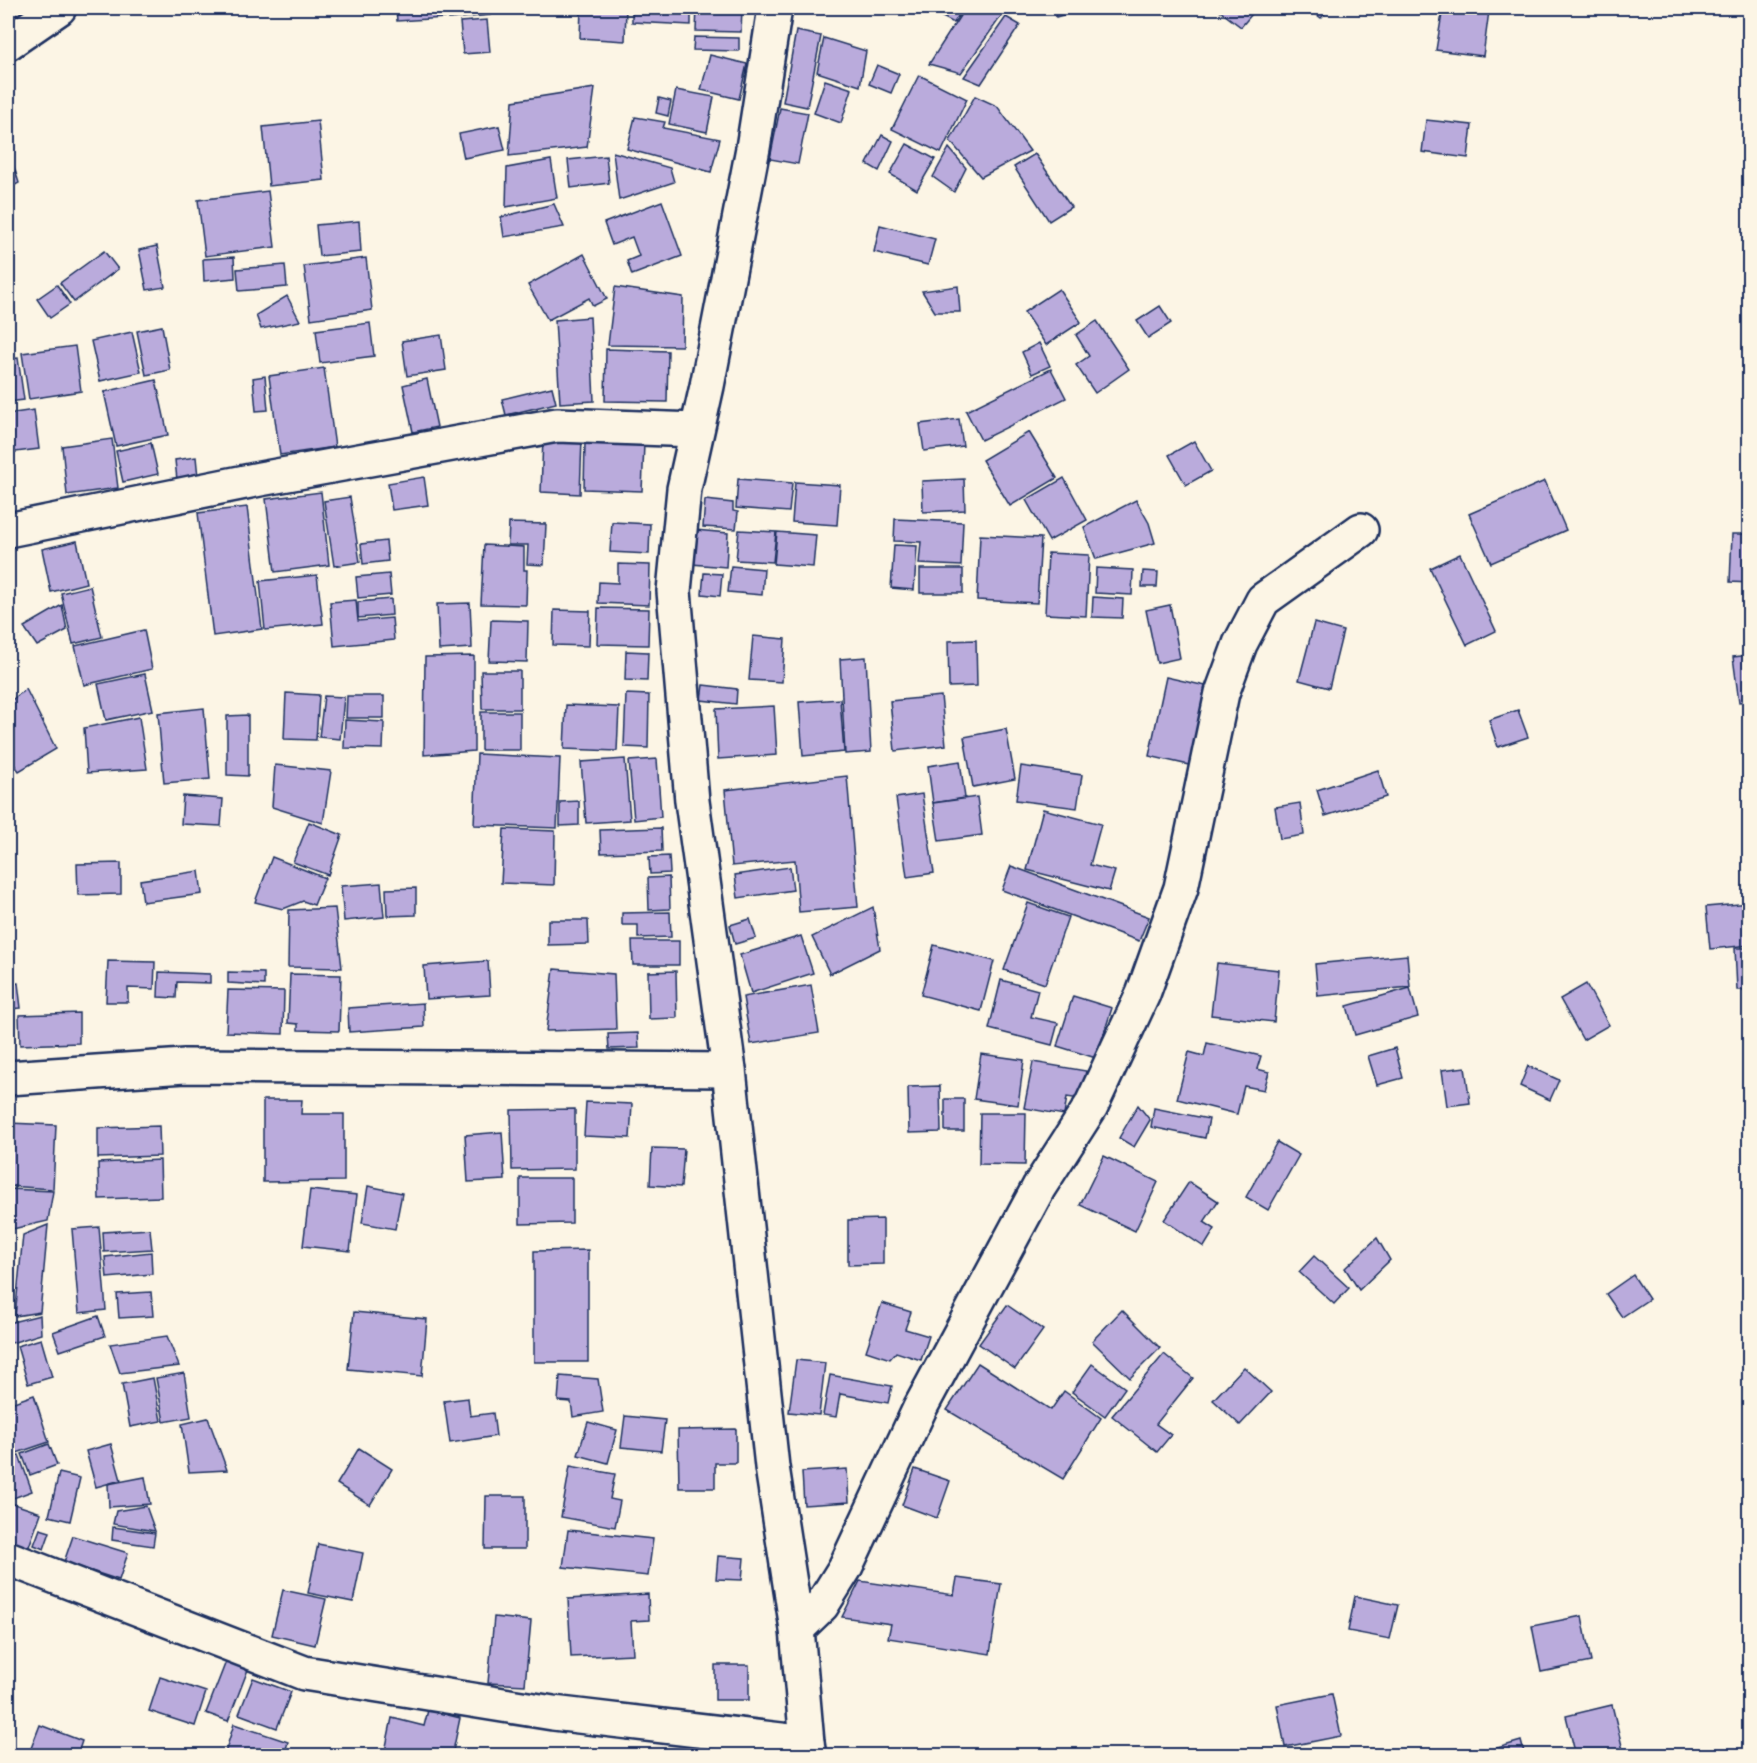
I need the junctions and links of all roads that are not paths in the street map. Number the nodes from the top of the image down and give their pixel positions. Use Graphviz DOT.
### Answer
graph roads {
  1 [pos="59,8"];
  2 [pos="775,8"];
  3 [pos="8,43"];
  4 [pos="696,430"];
  5 [pos="8,530"];
  6 [pos="1361,530"];
  7 [pos="729,1070"];
  8 [pos="8,1078"];
  9 [pos="10,1559"];
  10 [pos="797,1629"];
  11 [pos="808,1749"];
  1 -- 3 [label="street"];
  2 -- 4 [label="street"];
  4 -- 5 [label="street"];
  4 -- 7 [label="street"];
  6 -- 10 [label="street"];
  7 -- 8 [label="street"];
  7 -- 10 [label="street"];
  9 -- 11 [label="street"];
  10 -- 11 [label="street"];
}
